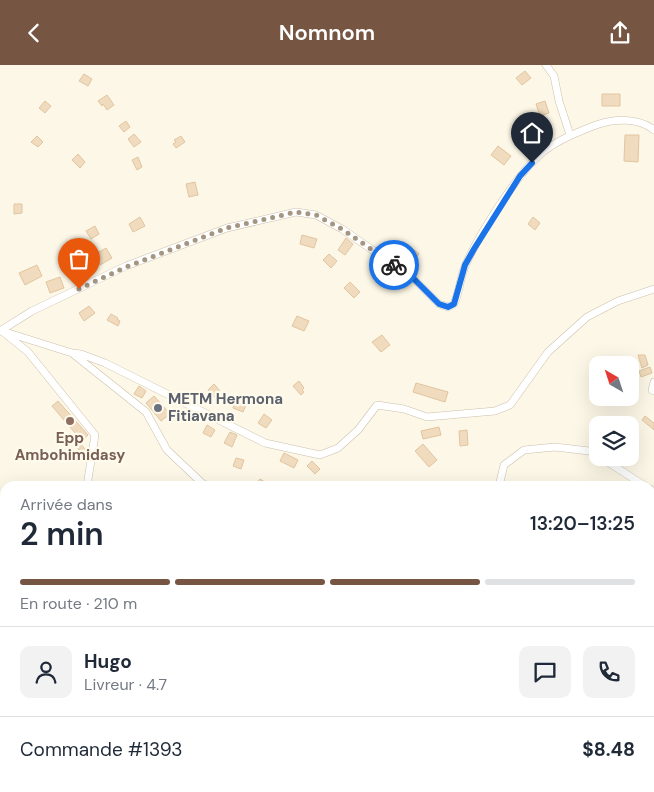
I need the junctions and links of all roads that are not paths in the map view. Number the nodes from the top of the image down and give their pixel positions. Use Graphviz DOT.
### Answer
graph roads {
  1 [pos="546,65"];
  2 [pos="654,129"];
  3 [pos="570,135"];
  4 [pos="654,289"];
  5 [pos="1,331"];
  6 [pos="72,353"];
  7 [pos="654,382"];
  8 [pos="654,391"];
  9 [pos="589,452"];
  10 [pos="613,466"];
  11 [pos="88,481"];
  12 [pos="200,481"];
  13 [pos="500,481"];
  14 [pos="637,481"];
  1 -- 3 [label="street"];
  2 -- 3 [label="street"];
  3 -- 5 [label="street"];
  4 -- 6 [label="street"];
  5 -- 6 [label="street"];
  5 -- 11 [label="street"];
  6 -- 12 [label="street"];
  7 -- 8 [label="street"];
  9 -- 13 [label="street"];
  10 -- 14 [label="street"];
}
